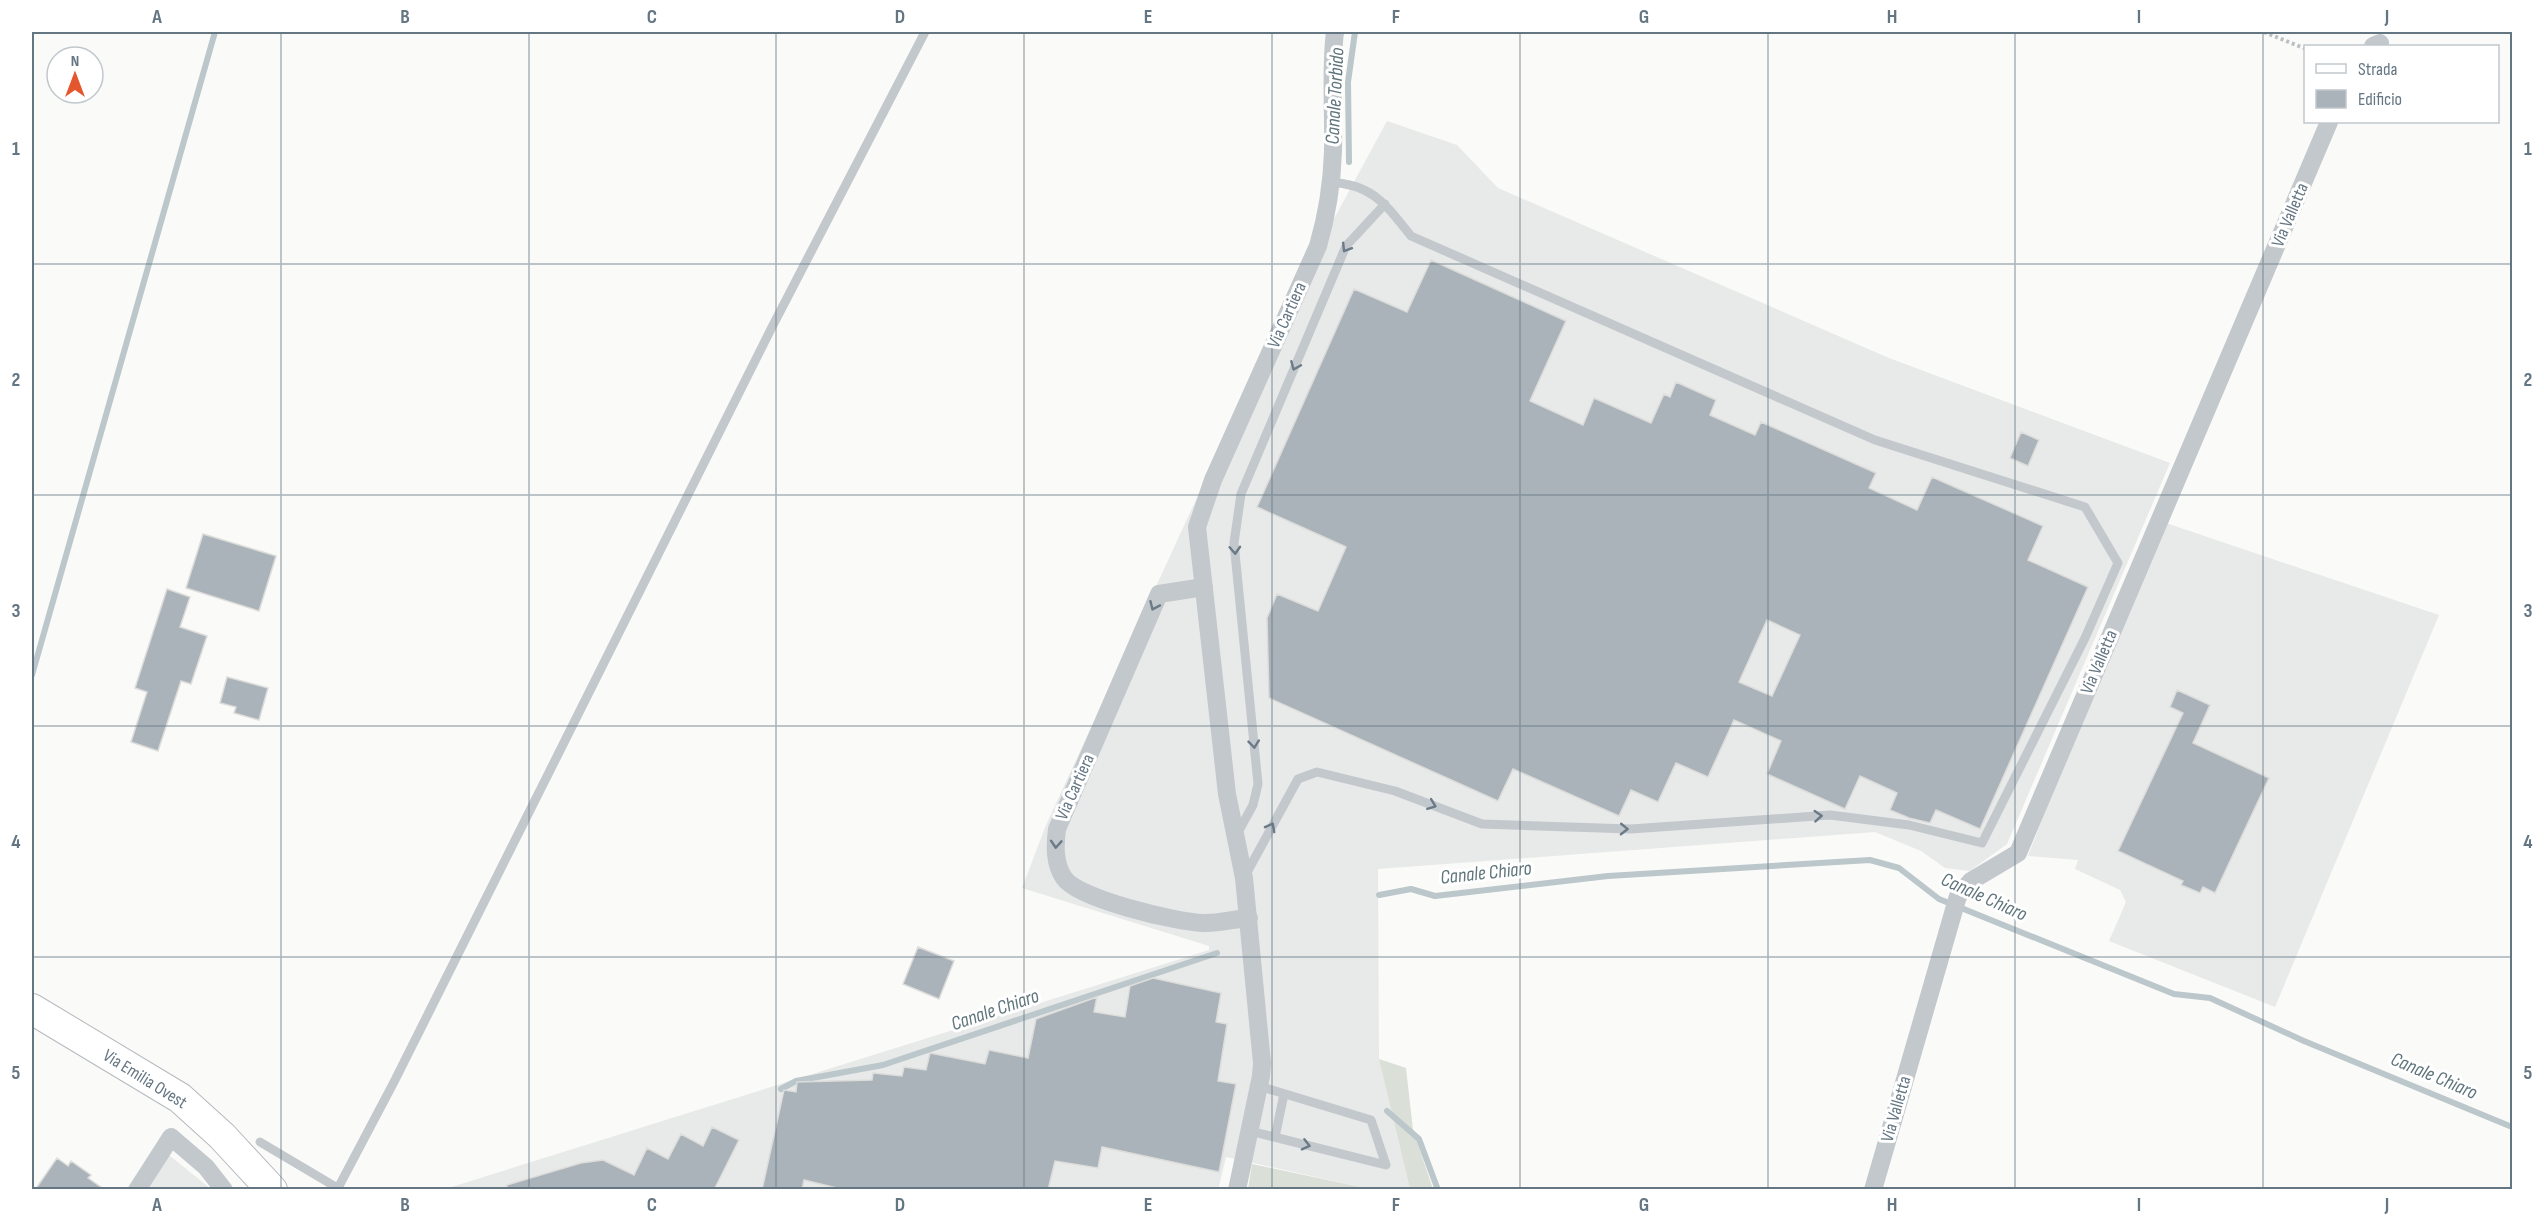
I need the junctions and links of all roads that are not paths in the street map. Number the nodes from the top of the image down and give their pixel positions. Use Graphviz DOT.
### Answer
graph roads {
  1 [pos="925,32"];
  2 [pos="1335,32"];
  3 [pos="2330,123"];
  4 [pos="1330,182"];
  5 [pos="1385,204"];
  6 [pos="1204,587"];
  7 [pos="1235,837"];
  8 [pos="1244,878"];
  9 [pos="1249,918"];
  10 [pos="32,1009"];
  11 [pos="1259,1086"];
  12 [pos="1284,1094"];
  13 [pos="1250,1131"];
  14 [pos="1275,1137"];
  15 [pos="260,1142"];
  16 [pos="340,1189"];
  17 [pos="137,1190"];
  18 [pos="224,1190"];
  19 [pos="272,1190"];
  20 [pos="1237,1190"];
  21 [pos="1873,1190"];
  1 -- 16 [label="lane"];
  2 -- 4 [label="street, Via Cartiera"];
  3 -- 21 [label="street, Via Valletta"];
  4 -- 5 [label="lane"];
  4 -- 6 [label="street, Via Cartiera"];
  5 -- 7 [label="lane, one-way"];
  8 -- 5 [label="lane, one-way"];
  6 -- 7 [label="street, Via Cartiera"];
  6 -- 9 [label="street, Via Cartiera, one-way"];
  7 -- 8 [label="street, Via Cartiera"];
  8 -- 9 [label="street, Via Cartiera"];
  9 -- 11 [label="street, Via Cartiera"];
  10 -- 19 [label="main road, Via Emilia Ovest"];
  11 -- 12 [label="lane"];
  11 -- 13 [label="street, Via Cartiera"];
  12 -- 14 [label="lane"];
  14 -- 12 [label="lane, one-way"];
  13 -- 14 [label="lane"];
  13 -- 20 [label="street, Via Cartiera"];
  15 -- 16 [label="lane"];
  17 -- 18 [label="street"];
}
